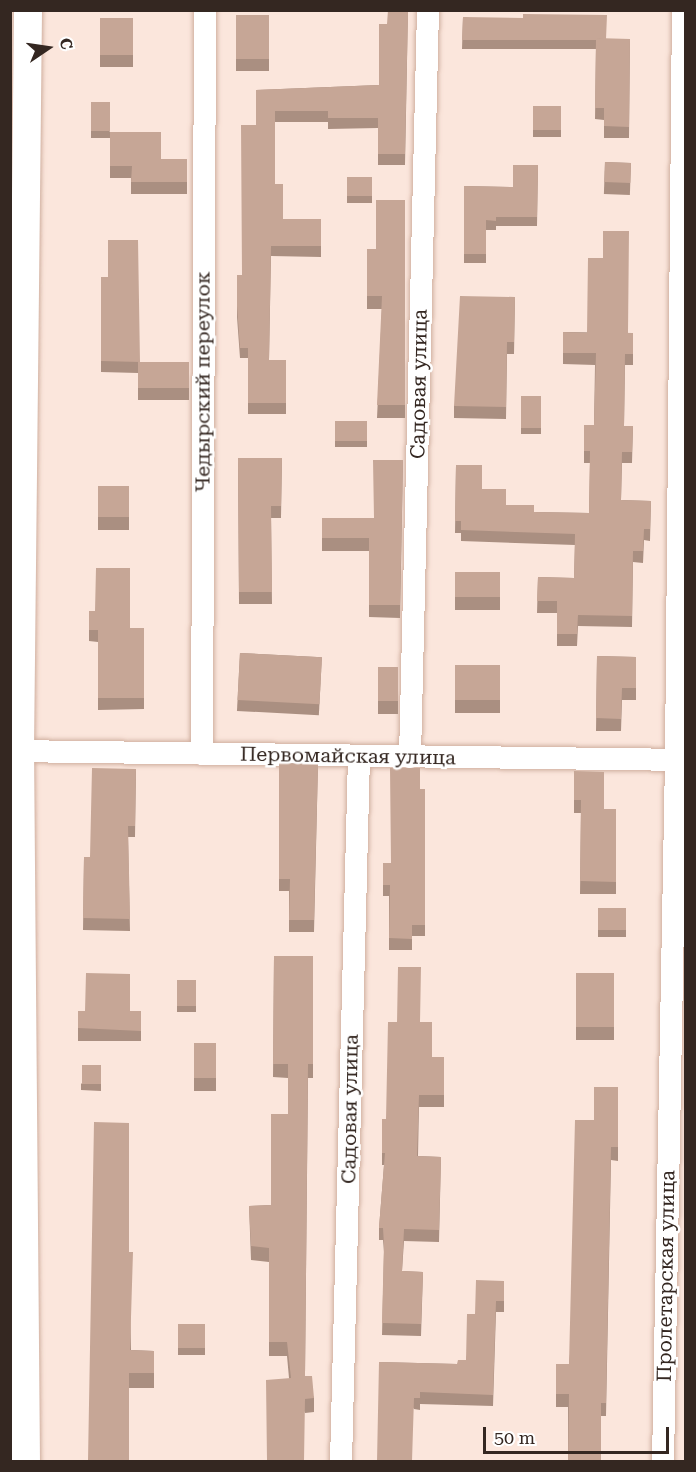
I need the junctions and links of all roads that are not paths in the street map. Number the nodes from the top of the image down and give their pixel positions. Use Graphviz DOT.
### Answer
graph roads {
  1 [pos="28,10"];
  2 [pos="206,10"];
  3 [pos="428,10"];
  4 [pos="683,10"];
  5 [pos="15,751"];
  6 [pos="201,754"];
  7 [pos="359,756"];
  8 [pos="410,757"];
  9 [pos="681,760"];
  10 [pos="26,1461"];
  11 [pos="341,1461"];
  12 [pos="663,1461"];
  1 -- 5 [label="street"];
  2 -- 6 [label="street, Чедырский переулок"];
  3 -- 8 [label="street, Садовая улица"];
  4 -- 9 [label="street, Пролетарская улица"];
  5 -- 6 [label="street, Первомайская улица"];
  5 -- 10 [label="street"];
  6 -- 7 [label="street, Первомайская улица"];
  7 -- 8 [label="street, Первомайская улица"];
  7 -- 11 [label="street, Садовая улица"];
  8 -- 9 [label="street, Первомайская улица"];
  9 -- 12 [label="street, Пролетарская улица"];
}
